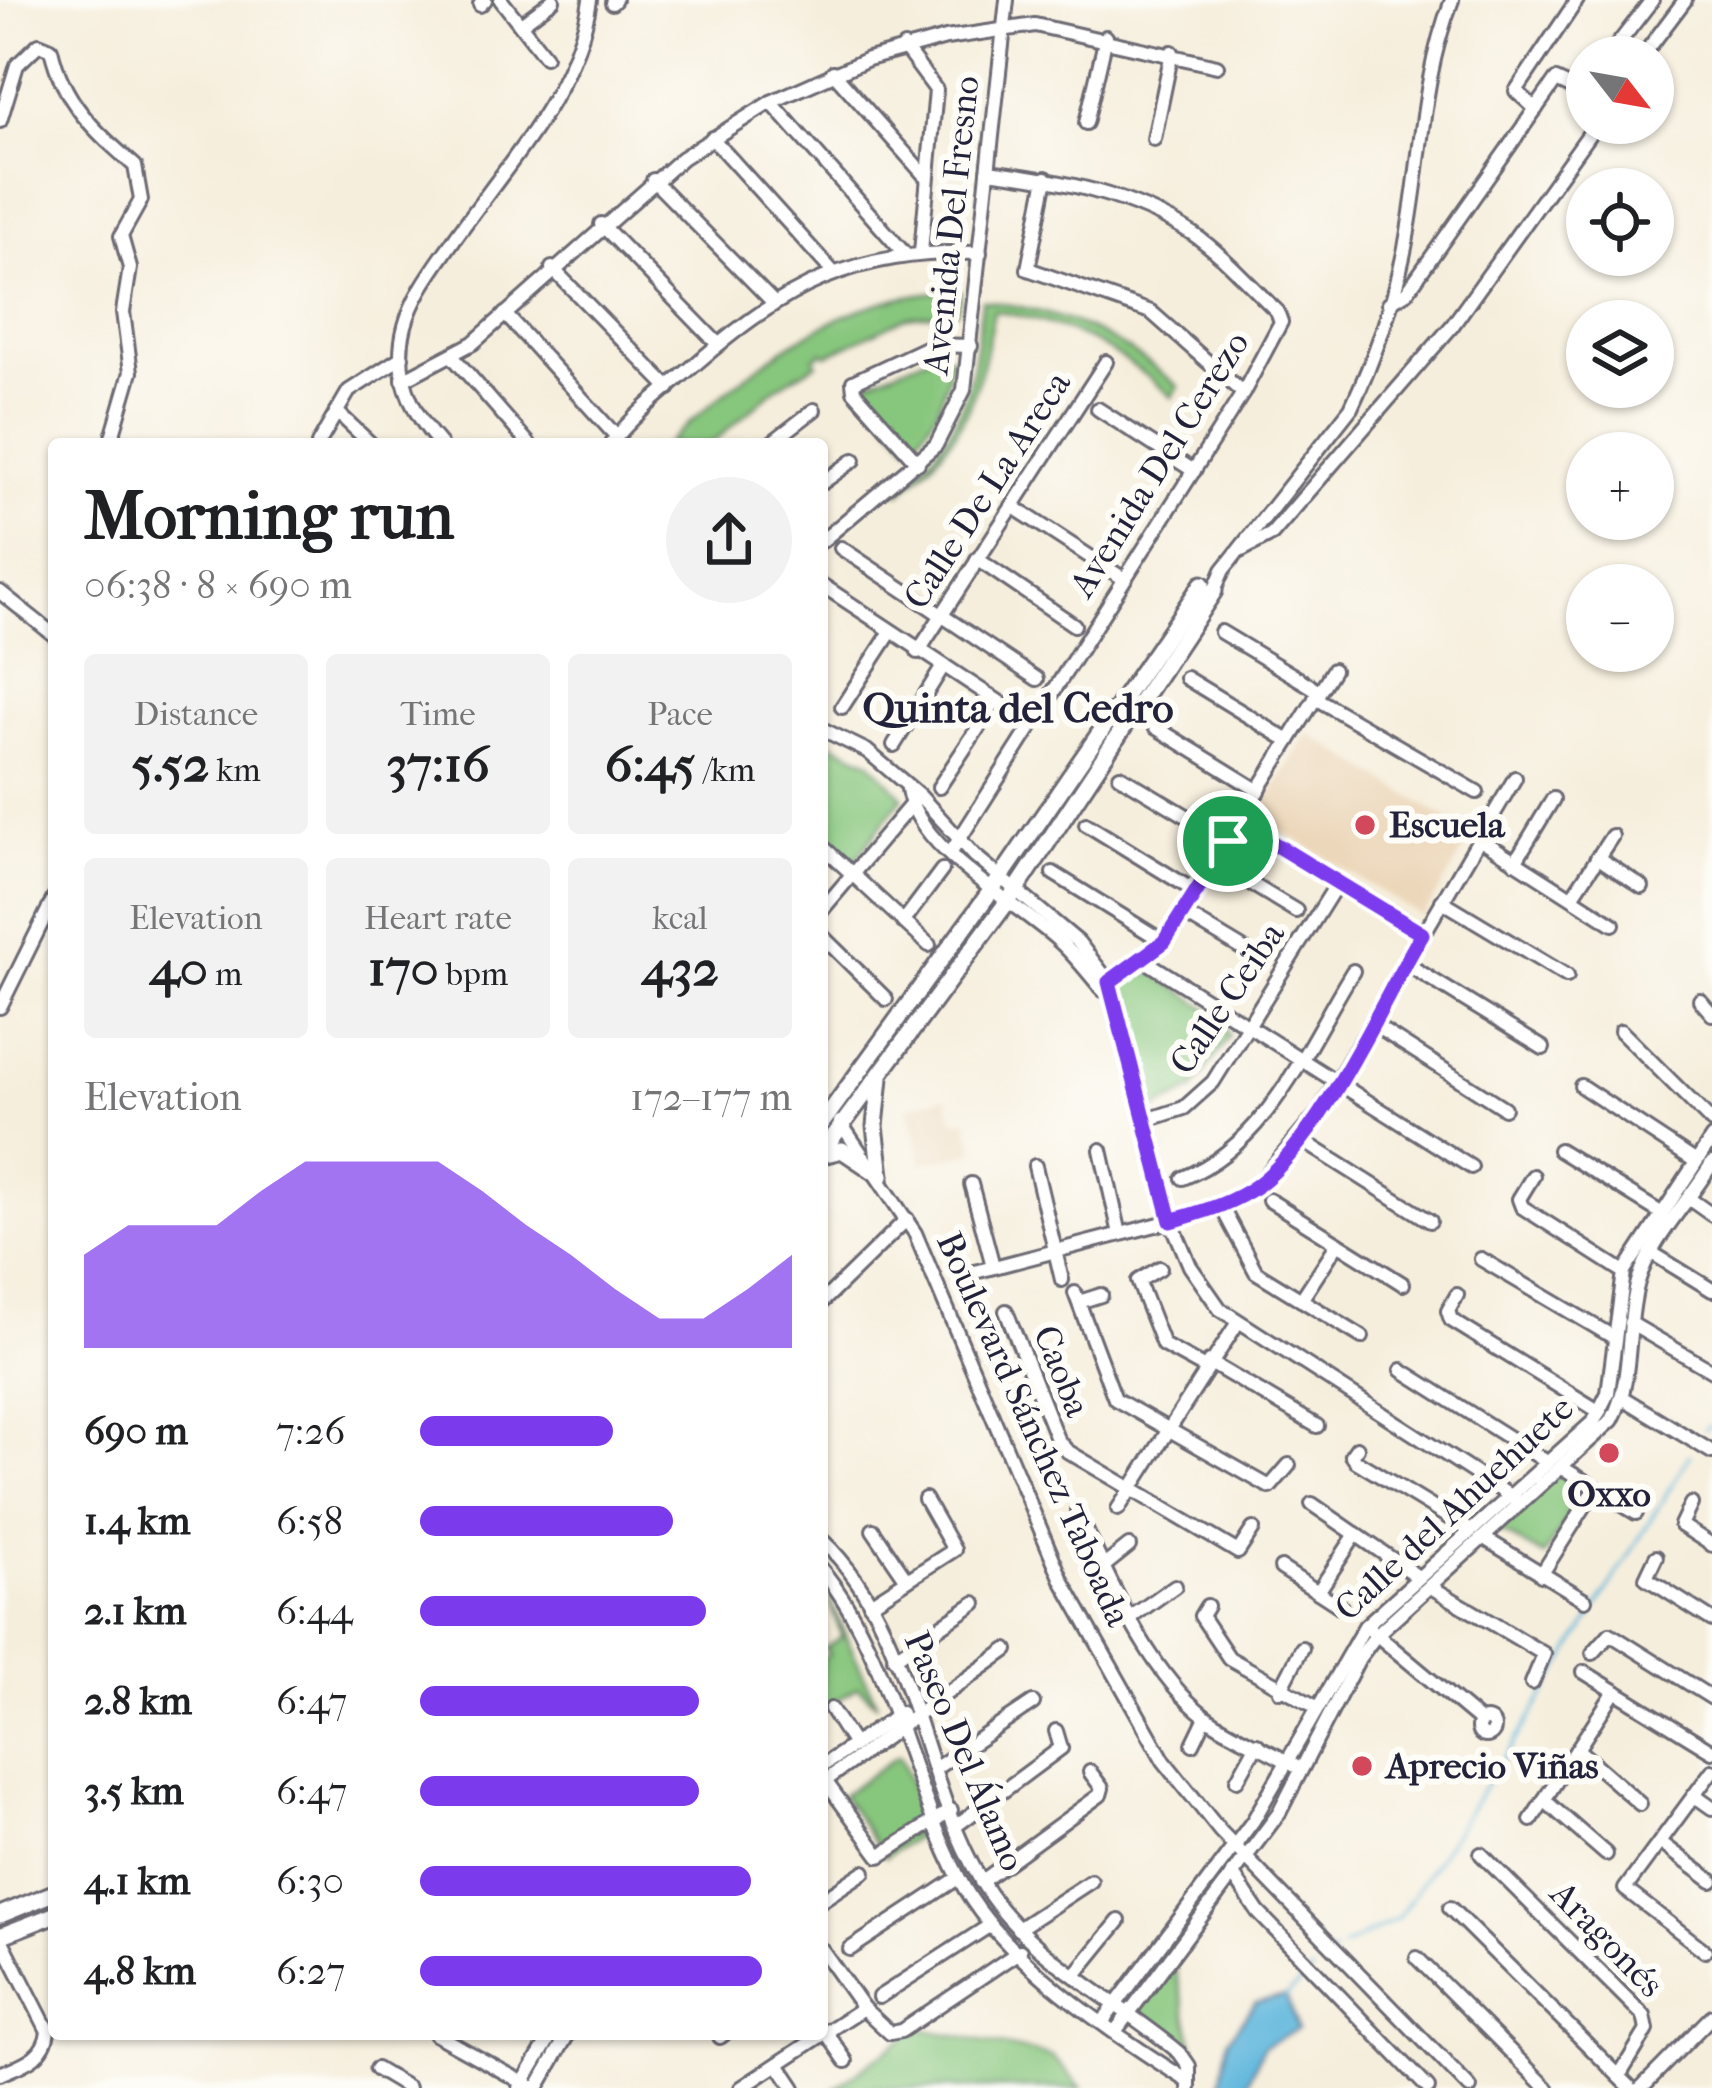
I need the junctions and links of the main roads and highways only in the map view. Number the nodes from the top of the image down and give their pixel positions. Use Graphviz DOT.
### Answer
graph roads {
  1 [pos="880,1076"];
  2 [pos="828,1115"];
  3 [pos="828,1146"];
  4 [pos="828,1153"];
  5 [pos="48,1895"];
  6 [pos="0,1915"];
  7 [pos="48,1917"];
  8 [pos="0,1936"];
  1 -- 2 [label="main road"];
  1 -- 3 [label="main road"];
  1 -- 4 [label="main road"];
  5 -- 6 [label="main road"];
  7 -- 8 [label="main road"];
}
